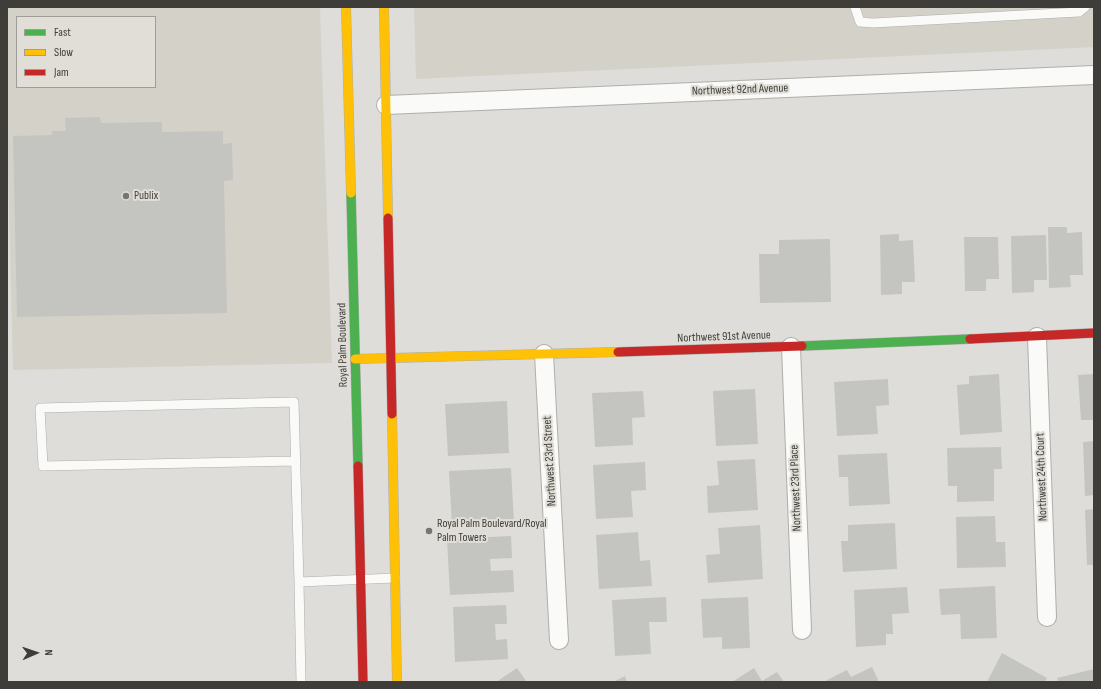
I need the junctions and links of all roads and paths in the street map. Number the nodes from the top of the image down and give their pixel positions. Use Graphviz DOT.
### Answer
graph roads {
  1 [pos="346,7"];
  2 [pos="384,7"];
  3 [pos="854,7"];
  4 [pos="1085,7"];
  5 [pos="1094,75"];
  6 [pos="386,105"];
  7 [pos="1094,333"];
  8 [pos="1037,337"];
  9 [pos="791,347"];
  10 [pos="544,354"];
  11 [pos="390,358"];
  12 [pos="356,359"];
  13 [pos="296,461"];
  14 [pos="395,578"];
  15 [pos="360,580"];
  16 [pos="299,582"];
  17 [pos="1047,617"];
  18 [pos="802,630"];
  19 [pos="559,640"];
  20 [pos="301,682"];
  21 [pos="363,682"];
  22 [pos="397,682"];
  1 -- 12 [label="main road, Royal Palm Boulevard"];
  2 -- 6 [label="main road"];
  3 -- 4 [label="lane"];
  5 -- 6 [label="street, Northwest 92nd Avenue"];
  6 -- 11 [label="main road"];
  7 -- 8 [label="main road, Northwest 91st Avenue"];
  8 -- 9 [label="main road, Northwest 91st Avenue"];
  8 -- 17 [label="street, Northwest 24th Court"];
  9 -- 10 [label="main road, Northwest 91st Avenue"];
  9 -- 18 [label="street, Northwest 23rd Place"];
  10 -- 11 [label="main road, Northwest 91st Avenue"];
  10 -- 19 [label="street, Northwest 23rd Street"];
  11 -- 12 [label="main road, Northwest 91st Avenue"];
  11 -- 14 [label="main road"];
  12 -- 15 [label="main road, Royal Palm Boulevard"];
  13 -- 13 [label="lane"];
  13 -- 16 [label="lane"];
  14 -- 15 [label="lane"];
  14 -- 22 [label="main road"];
  15 -- 16 [label="lane"];
  15 -- 21 [label="main road, Royal Palm Boulevard"];
  16 -- 20 [label="lane"];
}
